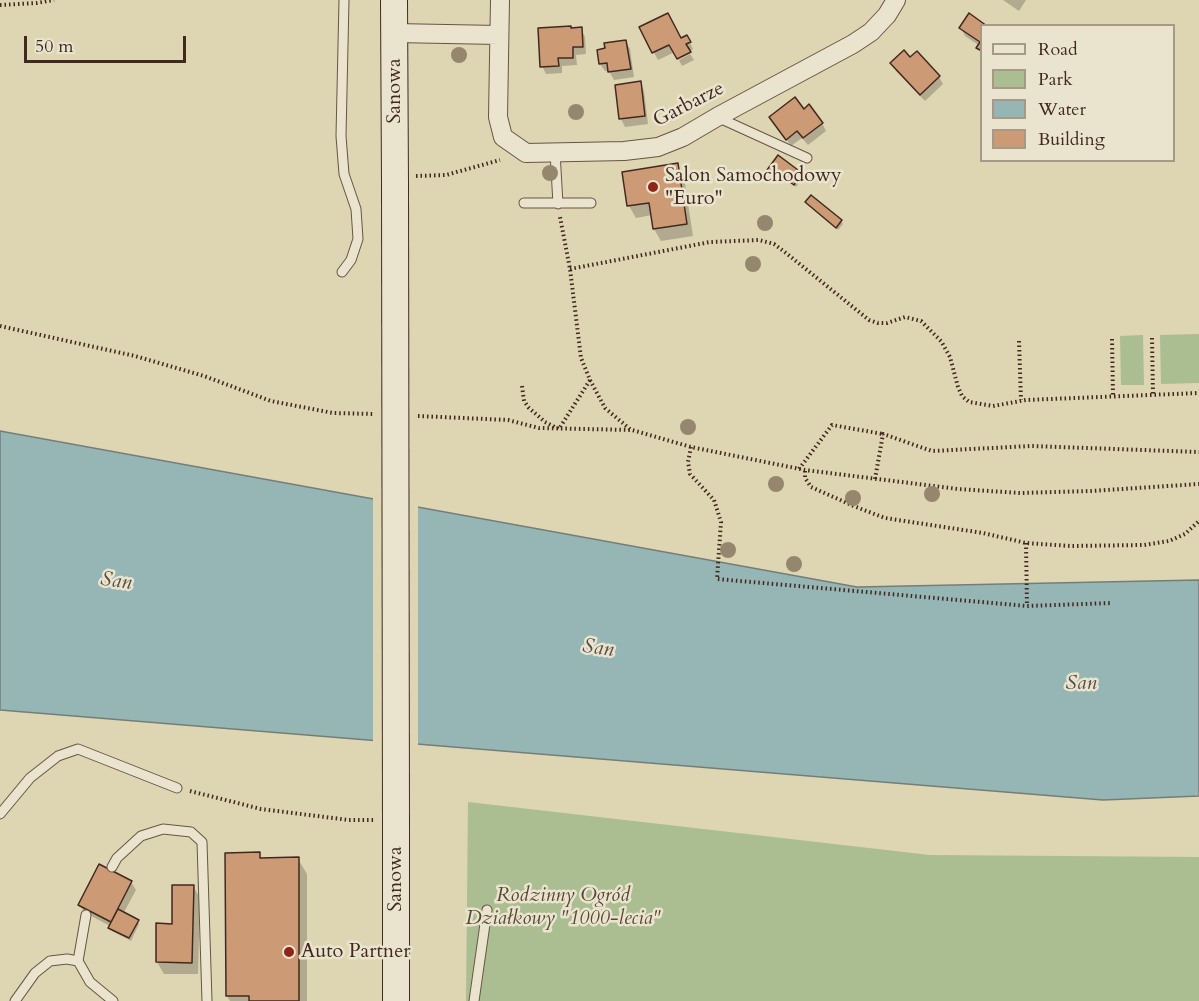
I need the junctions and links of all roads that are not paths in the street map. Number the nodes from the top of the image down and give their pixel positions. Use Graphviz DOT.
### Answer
graph roads {
  1 [pos="344,0"];
  2 [pos="394,0"];
  3 [pos="500,0"];
  4 [pos="896,0"];
  5 [pos="394,33"];
  6 [pos="499,35"];
  7 [pos="717,117"];
  8 [pos="555,152"];
  9 [pos="807,158"];
  10 [pos="524,203"];
  11 [pos="591,203"];
  12 [pos="558,204"];
  13 [pos="342,272"];
  14 [pos="177,788"];
  15 [pos="0,814"];
  16 [pos="112,867"];
  17 [pos="487,910"];
  18 [pos="86,915"];
  19 [pos="78,961"];
  20 [pos="15,1001"];
  21 [pos="112,1001"];
  22 [pos="207,1001"];
  23 [pos="396,1001"];
  24 [pos="474,1001"];
  1 -- 13 [label="lane"];
  2 -- 5 [label="main road, Sanowa"];
  3 -- 6 [label="street, Garbarze"];
  4 -- 7 [label="street, Garbarze"];
  5 -- 6 [label="street"];
  5 -- 23 [label="main road, Sanowa, bridge"];
  6 -- 8 [label="street, Garbarze"];
  7 -- 8 [label="street, Garbarze"];
  7 -- 9 [label="lane"];
  8 -- 12 [label="lane"];
  10 -- 12 [label="lane"];
  11 -- 12 [label="lane"];
  14 -- 15 [label="lane"];
  16 -- 22 [label="lane"];
  17 -- 24 [label="lane"];
  18 -- 19 [label="lane"];
  19 -- 20 [label="lane"];
  19 -- 21 [label="lane"];
}
